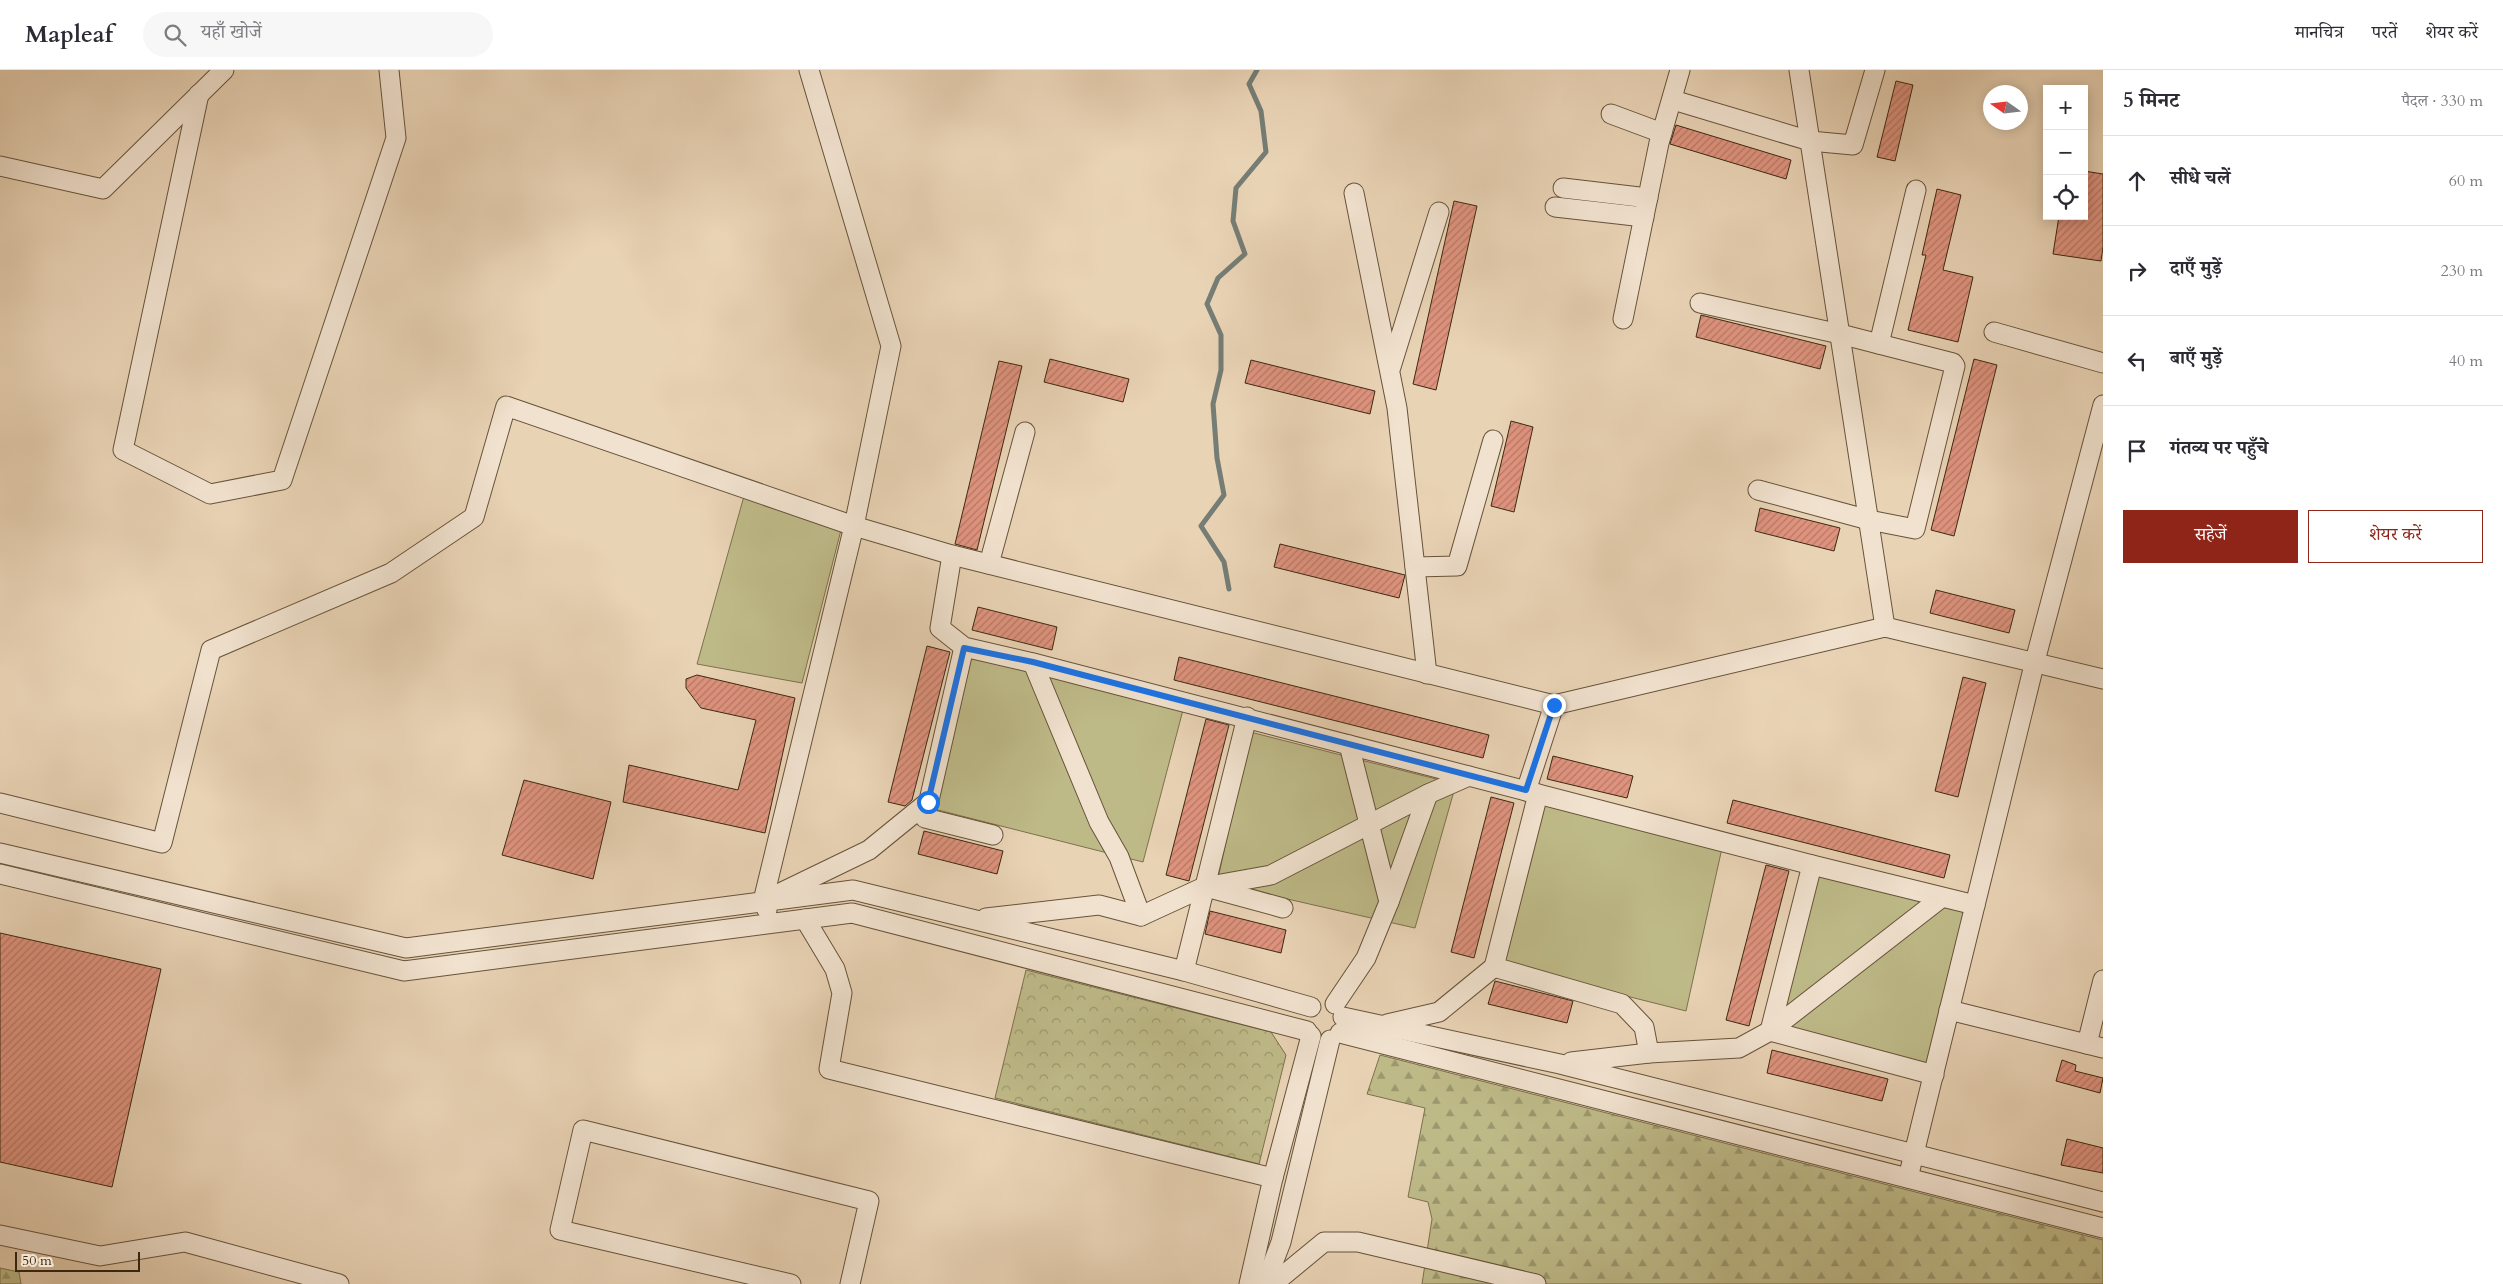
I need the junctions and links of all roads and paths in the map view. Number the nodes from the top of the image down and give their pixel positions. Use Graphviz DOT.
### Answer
graph roads {
  1 [pos="224,70"];
  2 [pos="389,70"];
  3 [pos="809,70"];
  4 [pos="1680,70"];
  5 [pos="1799,70"];
  6 [pos="1875,70"];
  7 [pos="199,94"];
  8 [pos="1672,100"];
  9 [pos="1611,114"];
  10 [pos="1662,133"];
  11 [pos="1810,141"];
  12 [pos="0,166"];
  13 [pos="1563,188"];
  14 [pos="1916,190"];
  15 [pos="1354,193"];
  16 [pos="1648,198"];
  17 [pos="1556,207"];
  18 [pos="1439,212"];
  19 [pos="1644,217"];
  20 [pos="1700,302"];
  21 [pos="1623,318"];
  22 [pos="1994,332"];
  23 [pos="1840,334"];
  24 [pos="1879,344"];
  25 [pos="2103,363"];
  26 [pos="1390,371"];
  27 [pos="2103,405"];
  28 [pos="1025,432"];
  29 [pos="2099,439"];
  30 [pos="1493,440"];
  31 [pos="1758,490"];
  32 [pos="1870,520"];
  33 [pos="854,526"];
  34 [pos="952,555"];
  35 [pos="989,564"];
  36 [pos="1415,567"];
  37 [pos="1885,627"];
  38 [pos="964,648"];
  39 [pos="2035,661"];
  40 [pos="1033,662"];
  41 [pos="1427,674"];
  42 [pos="2103,679"];
  43 [pos="1554,705"];
  44 [pos="1247,717"];
  45 [pos="1349,745"];
  46 [pos="1469,776"];
  47 [pos="1532,792"];
  48 [pos="1428,794"];
  49 [pos="928,802"];
  50 [pos="0,803"];
  51 [pos="1370,824"];
  52 [pos="992,835"];
  53 [pos="0,853"];
  54 [pos="1812,865"];
  55 [pos="0,874"];
  56 [pos="1204,886"];
  57 [pos="1941,898"];
  58 [pos="763,901"];
  59 [pos="1389,902"];
  60 [pos="1975,905"];
  61 [pos="1283,908"];
  62 [pos="1141,916"];
  63 [pos="805,919"];
  64 [pos="973,920"];
  65 [pos="772,923"];
  66 [pos="1155,964"];
  67 [pos="1494,968"];
  68 [pos="1184,971"];
  69 [pos="2103,980"];
  70 [pos="1148,990"];
  71 [pos="1310,1007"];
  72 [pos="1949,1010"];
  73 [pos="1337,1024"];
  74 [pos="1381,1025"];
  75 [pos="1770,1031"];
  76 [pos="1309,1034"];
  77 [pos="2095,1046"];
  78 [pos="1649,1053"];
  79 [pos="1560,1064"];
  80 [pos="1934,1075"];
  81 [pos="1914,1154"];
  82 [pos="1273,1178"];
  83 [pos="1908,1178"];
  84 [pos="2103,1202"];
  85 [pos="2103,1228"];
  86 [pos="0,1235"];
  87 [pos="339,1284"];
  88 [pos="791,1284"];
  89 [pos="850,1284"];
  90 [pos="1249,1284"];
  91 [pos="1265,1284"];
  92 [pos="1273,1284"];
  93 [pos="1536,1284"];
  1 -- 7 [label="street"];
  2 -- 7 [label="street"];
  3 -- 33 [label="street"];
  4 -- 8 [label="street"];
  5 -- 11 [label="street"];
  6 -- 11 [label="street"];
  7 -- 12 [label="street"];
  8 -- 10 [label="street"];
  8 -- 11 [label="street"];
  9 -- 10 [label="street"];
  10 -- 16 [label="street"];
  11 -- 23 [label="street"];
  13 -- 16 [label="street"];
  14 -- 24 [label="street"];
  15 -- 26 [label="street"];
  16 -- 19 [label="street"];
  17 -- 19 [label="street"];
  18 -- 26 [label="street"];
  19 -- 21 [label="street"];
  20 -- 23 [label="street"];
  22 -- 25 [label="street"];
  23 -- 24 [label="street"];
  23 -- 32 [label="street"];
  24 -- 32 [label="street"];
  26 -- 36 [label="street"];
  27 -- 29 [label="street"];
  28 -- 35 [label="street"];
  29 -- 39 [label="street"];
  30 -- 36 [label="street"];
  31 -- 32 [label="street"];
  32 -- 37 [label="street"];
  33 -- 34 [label="street"];
  33 -- 50 [label="street"];
  33 -- 58 [label="street"];
  34 -- 35 [label="street"];
  34 -- 38 [label="street"];
  35 -- 41 [label="street"];
  36 -- 41 [label="street"];
  37 -- 39 [label="street"];
  37 -- 43 [label="street"];
  38 -- 40 [label="street"];
  38 -- 49 [label="street"];
  39 -- 42 [label="street"];
  39 -- 60 [label="street"];
  40 -- 44 [label="street"];
  40 -- 62 [label="street"];
  41 -- 43 [label="street"];
  43 -- 47 [label="street"];
  44 -- 45 [label="street"];
  44 -- 56 [label="street"];
  45 -- 46 [label="street"];
  45 -- 51 [label="street"];
  46 -- 47 [label="street"];
  46 -- 48 [label="street"];
  47 -- 54 [label="street"];
  47 -- 67 [label="street"];
  48 -- 51 [label="street"];
  48 -- 59 [label="street"];
  49 -- 52 [label="street"];
  49 -- 58 [label="street"];
  51 -- 56 [label="street"];
  51 -- 59 [label="street"];
  53 -- 58 [label="street"];
  54 -- 57 [label="street"];
  54 -- 75 [label="street"];
  55 -- 65 [label="street"];
  56 -- 61 [label="street"];
  56 -- 62 [label="street"];
  56 -- 68 [label="street"];
  57 -- 60 [label="street"];
  57 -- 75 [label="street"];
  58 -- 64 [label="street"];
  58 -- 65 [label="street"];
  59 -- 73 [label="street"];
  60 -- 72 [label="street"];
  62 -- 64 [label="street"];
  63 -- 65 [label="street"];
  63 -- 70 [label="street"];
  63 -- 82 [label="street"];
  64 -- 66 [label="street"];
  66 -- 68 [label="street"];
  66 -- 70 [label="street"];
  67 -- 74 [label="street"];
  67 -- 78 [label="street"];
  68 -- 71 [label="street"];
  69 -- 77 [label="street"];
  70 -- 76 [label="street"];
  71 -- 73 [label="street"];
  71 -- 76 [label="street"];
  72 -- 77 [label="street"];
  72 -- 80 [label="street"];
  73 -- 74 [label="street"];
  73 -- 76 [label="street"];
  73 -- 83 [label="street"];
  73 -- 91 [label="street"];
  74 -- 79 [label="street"];
  75 -- 78 [label="street"];
  75 -- 80 [label="street"];
  76 -- 82 [label="street"];
  78 -- 79 [label="street"];
  79 -- 81 [label="street"];
  80 -- 81 [label="street"];
  81 -- 83 [label="street"];
  81 -- 84 [label="street"];
  82 -- 90 [label="street"];
  83 -- 85 [label="street"];
  86 -- 87 [label="street"];
  88 -- 89 [label="street"];
  92 -- 93 [label="street"];
}
